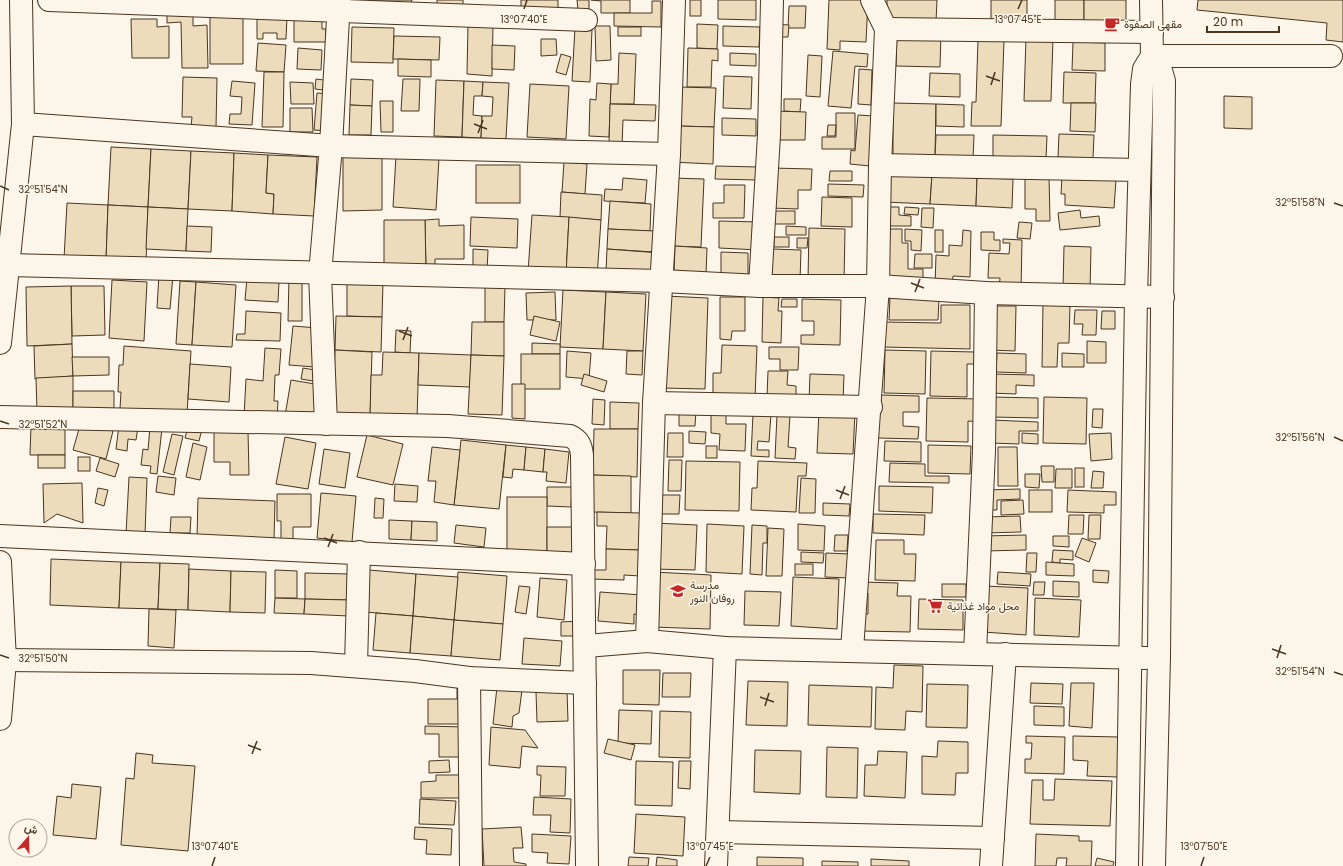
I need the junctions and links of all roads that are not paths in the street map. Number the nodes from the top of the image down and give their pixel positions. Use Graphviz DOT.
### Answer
graph roads {
  1 [pos="21,0"];
  2 [pos="49,0"];
  3 [pos="674,0"];
  4 [pos="772,0"];
  5 [pos="872,0"];
  6 [pos="1151,0"];
  7 [pos="338,6"];
  8 [pos="586,20"];
  9 [pos="886,29"];
  10 [pos="1152,32"];
  11 [pos="1152,56"];
  12 [pos="1332,56"];
  13 [pos="23,124"];
  14 [pos="331,146"];
  15 [pos="668,154"];
  16 [pos="880,165"];
  17 [pos="1139,170"];
  18 [pos="8,265"];
  19 [pos="320,274"];
  20 [pos="662,281"];
  21 [pos="760,286"];
  22 [pos="878,286"];
  23 [pos="986,293"];
  24 [pos="1136,297"];
  25 [pos="1163,297"];
  26 [pos="0,343"];
  27 [pos="654,403"];
  28 [pos="871,407"];
  29 [pos="0,417"];
  30 [pos="326,424"];
  31 [pos="0,536"];
  32 [pos="359,552"];
  33 [pos="0,562"];
  34 [pos="584,564"];
  35 [pos="647,641"];
  36 [pos="586,646"];
  37 [pos="725,648"];
  38 [pos="852,650"];
  39 [pos="975,653"];
  40 [pos="1005,654"];
  41 [pos="1159,657"];
  42 [pos="1130,658"];
  43 [pos="5,660"];
  44 [pos="356,666"];
  45 [pos="469,678"];
  46 [pos="585,683"];
  47 [pos="0,719"];
  48 [pos="719,832"];
  49 [pos="993,838"];
  50 [pos="471,866"];
  51 [pos="587,866"];
  52 [pos="716,866"];
  53 [pos="991,866"];
  54 [pos="1127,866"];
  55 [pos="1154,866"];
  1 -- 13 [label="street"];
  2 -- 7 [label="street"];
  3 -- 15 [label="street"];
  4 -- 21 [label="street"];
  5 -- 9 [label="street"];
  6 -- 10 [label="street"];
  7 -- 8 [label="street"];
  7 -- 14 [label="street"];
  9 -- 10 [label="street"];
  9 -- 16 [label="street"];
  10 -- 11 [label="street"];
  11 -- 12 [label="street"];
  11 -- 17 [label="street"];
  11 -- 25 [label="street"];
  13 -- 14 [label="street"];
  13 -- 18 [label="street"];
  14 -- 15 [label="street"];
  14 -- 19 [label="street"];
  15 -- 20 [label="street"];
  16 -- 17 [label="street"];
  16 -- 22 [label="street"];
  17 -- 24 [label="street"];
  18 -- 19 [label="street"];
  18 -- 26 [label="street"];
  19 -- 20 [label="street"];
  19 -- 30 [label="street"];
  20 -- 21 [label="street"];
  20 -- 27 [label="street"];
  21 -- 22 [label="street"];
  22 -- 23 [label="street"];
  22 -- 28 [label="street"];
  23 -- 24 [label="street"];
  23 -- 39 [label="street"];
  24 -- 25 [label="street"];
  24 -- 42 [label="street"];
  25 -- 41 [label="street"];
  27 -- 28 [label="street"];
  27 -- 35 [label="street"];
  28 -- 38 [label="street"];
  29 -- 30 [label="street"];
  30 -- 34 [label="street"];
  31 -- 32 [label="street"];
  32 -- 34 [label="street"];
  32 -- 44 [label="street"];
  33 -- 43 [label="street"];
  34 -- 36 [label="street"];
  35 -- 36 [label="street"];
  35 -- 37 [label="street"];
  36 -- 46 [label="street"];
  37 -- 38 [label="street"];
  37 -- 48 [label="street"];
  38 -- 39 [label="street"];
  39 -- 40 [label="street"];
  40 -- 42 [label="street"];
  40 -- 49 [label="street"];
  41 -- 42 [label="street"];
  41 -- 55 [label="street"];
  42 -- 54 [label="street"];
  43 -- 44 [label="street"];
  43 -- 47 [label="street"];
  44 -- 45 [label="street"];
  45 -- 46 [label="street"];
  45 -- 50 [label="street"];
  46 -- 51 [label="street"];
  48 -- 49 [label="street"];
  48 -- 52 [label="street"];
  49 -- 53 [label="street"];
}
